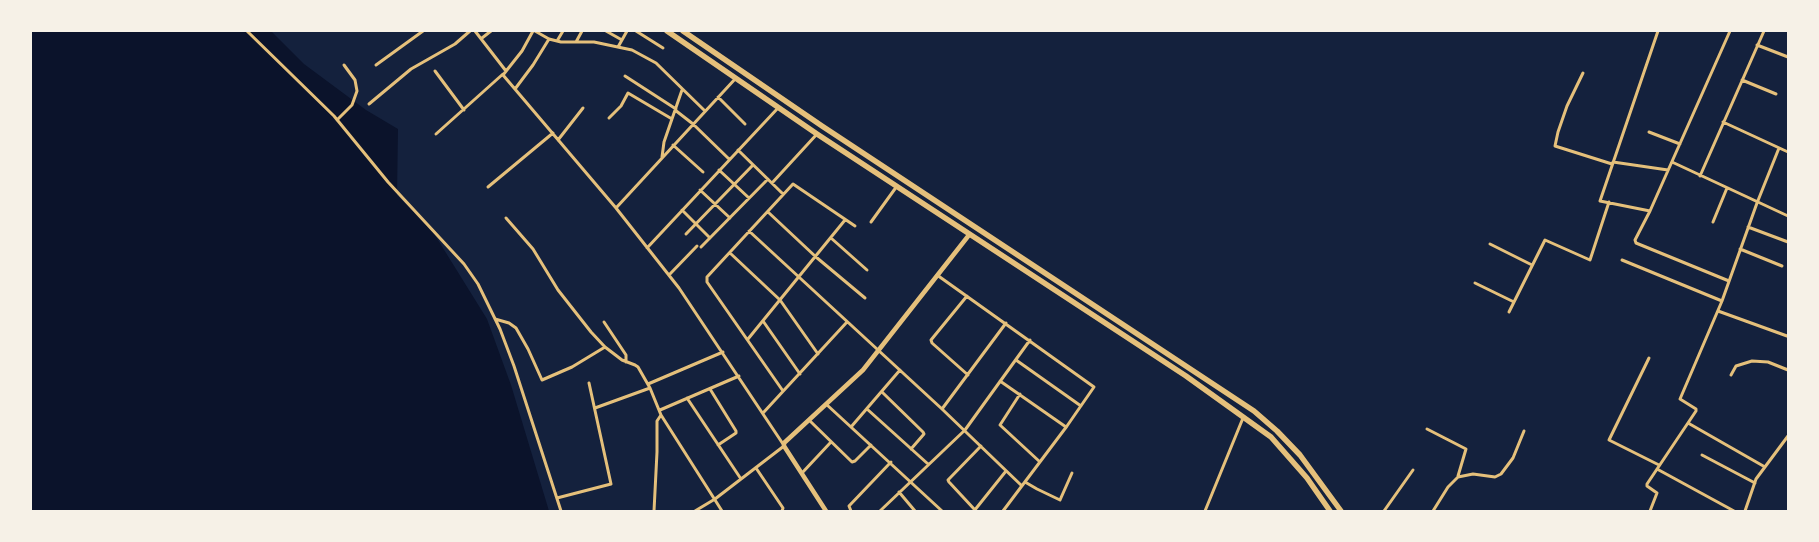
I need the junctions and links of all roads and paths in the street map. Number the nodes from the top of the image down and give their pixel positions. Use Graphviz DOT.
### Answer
graph roads {
  1 [pos="248,31"];
  2 [pos="256,31"];
  3 [pos="423,31"];
  4 [pos="470,31"];
  5 [pos="475,31"];
  6 [pos="491,31"];
  7 [pos="533,31"];
  8 [pos="563,31"];
  9 [pos="582,31"];
  10 [pos="606,31"];
  11 [pos="627,31"];
  12 [pos="636,31"];
  13 [pos="667,31"];
  14 [pos="683,31"];
  15 [pos="1658,31"];
  16 [pos="1730,31"];
  17 [pos="1764,31"];
  18 [pos="252,36"];
  19 [pos="482,38"];
  20 [pos="549,39"];
  21 [pos="622,40"];
  22 [pos="557,41"];
  23 [pos="576,42"];
  24 [pos="1758,45"];
  25 [pos="618,47"];
  26 [pos="663,48"];
  27 [pos="1788,56"];
  28 [pos="344,65"];
  29 [pos="376,65"];
  30 [pos="435,71"];
  31 [pos="505,73"];
  32 [pos="1583,73"];
  33 [pos="625,76"];
  34 [pos="736,78"];
  35 [pos="1742,80"];
  36 [pos="515,89"];
  37 [pos="682,90"];
  38 [pos="1776,94"];
  39 [pos="718,98"];
  40 [pos="369,104"];
  41 [pos="778,107"];
  42 [pos="583,108"];
  43 [pos="675,109"];
  44 [pos="464,110"];
  45 [pos="705,111"];
  46 [pos="609,118"];
  47 [pos="672,119"];
  48 [pos="337,120"];
  49 [pos="1723,122"];
  50 [pos="693,124"];
  51 [pos="745,124"];
  52 [pos="1649,132"];
  53 [pos="553,133"];
  54 [pos="436,134"];
  55 [pos="817,134"];
  56 [pos="558,140"];
  57 [pos="1680,144"];
  58 [pos="673,146"];
  59 [pos="1779,148"];
  60 [pos="738,150"];
  61 [pos="1788,152"];
  62 [pos="662,157"];
  63 [pos="729,159"];
  64 [pos="1672,162"];
  65 [pos="1613,163"];
  66 [pos="753,165"];
  67 [pos="719,170"];
  68 [pos="1668,170"];
  69 [pos="703,172"];
  70 [pos="1700,176"];
  71 [pos="768,179"];
  72 [pos="772,183"];
  73 [pos="734,184"];
  74 [pos="488,186"];
  75 [pos="896,186"];
  76 [pos="1727,188"];
  77 [pos="700,190"];
  78 [pos="783,194"];
  79 [pos="749,198"];
  80 [pos="1609,202"];
  81 [pos="1757,203"];
  82 [pos="716,204"];
  83 [pos="616,208"];
  84 [pos="682,210"];
  85 [pos="1650,211"];
  86 [pos="768,212"];
  87 [pos="1788,216"];
  88 [pos="506,218"];
  89 [pos="730,218"];
  90 [pos="845,220"];
  91 [pos="871,222"];
  92 [pos="1713,222"];
  93 [pos="697,224"];
  94 [pos="855,226"];
  95 [pos="1748,227"];
  96 [pos="750,231"];
  97 [pos="686,234"];
  98 [pos="969,235"];
  99 [pos="710,238"];
  100 [pos="831,238"];
  101 [pos="1788,242"];
  102 [pos="1490,244"];
  103 [pos="647,248"];
  104 [pos="1740,249"];
  105 [pos="730,253"];
  106 [pos="816,257"];
  107 [pos="1622,260"];
  108 [pos="1532,266"];
  109 [pos="1782,266"];
  110 [pos="867,270"];
  111 [pos="669,275"];
  112 [pos="938,275"];
  113 [pos="799,278"];
  114 [pos="1729,281"];
  115 [pos="1475,283"];
  116 [pos="967,296"];
  117 [pos="865,298"];
  118 [pos="780,300"];
  119 [pos="1722,301"];
  120 [pos="1514,302"];
  121 [pos="1718,311"];
  122 [pos="1509,312"];
  123 [pos="495,319"];
  124 [pos="763,321"];
  125 [pos="604,322"];
  126 [pos="848,322"];
  127 [pos="1006,323"];
  128 [pos="1787,336"];
  129 [pos="748,340"];
  130 [pos="1030,340"];
  131 [pos="605,347"];
  132 [pos="878,350"];
  133 [pos="724,352"];
  134 [pos="818,354"];
  135 [pos="1649,358"];
  136 [pos="1016,360"];
  137 [pos="626,362"];
  138 [pos="900,370"];
  139 [pos="1788,370"];
  140 [pos="800,374"];
  141 [pos="968,375"];
  142 [pos="1731,375"];
  143 [pos="739,376"];
  144 [pos="1000,381"];
  145 [pos="589,383"];
  146 [pos="649,386"];
  147 [pos="710,388"];
  148 [pos="783,392"];
  149 [pos="882,392"];
  150 [pos="1020,394"];
  151 [pos="687,398"];
  152 [pos="826,404"];
  153 [pos="1081,406"];
  154 [pos="595,408"];
  155 [pos="867,409"];
  156 [pos="942,409"];
  157 [pos="660,410"];
  158 [pos="763,413"];
  159 [pos="661,415"];
  160 [pos="1243,418"];
  161 [pos="809,420"];
  162 [pos="1688,423"];
  163 [pos="851,427"];
  164 [pos="1066,427"];
  165 [pos="1427,429"];
  166 [pos="964,430"];
  167 [pos="1524,431"];
  168 [pos="1788,436"];
  169 [pos="831,442"];
  170 [pos="718,445"];
  171 [pos="871,445"];
  172 [pos="784,446"];
  173 [pos="981,446"];
  174 [pos="911,449"];
  175 [pos="1702,455"];
  176 [pos="891,462"];
  177 [pos="1040,462"];
  178 [pos="928,464"];
  179 [pos="1658,467"];
  180 [pos="1765,467"];
  181 [pos="756,468"];
  182 [pos="1413,470"];
  183 [pos="1006,471"];
  184 [pos="802,473"];
  185 [pos="1072,473"];
  186 [pos="1458,477"];
  187 [pos="741,479"];
  188 [pos="910,481"];
  189 [pos="1025,482"];
  190 [pos="1754,483"];
  191 [pos="1022,486"];
  192 [pos="899,492"];
  193 [pos="557,496"];
  194 [pos="715,499"];
  195 [pos="881,510"];
  196 [pos="975,510"];
  197 [pos="561,511"];
  198 [pos="654,511"];
  199 [pos="695,511"];
  200 [pos="722,511"];
  201 [pos="782,511"];
  202 [pos="826,511"];
  203 [pos="851,511"];
  204 [pos="914,511"];
  205 [pos="942,511"];
  206 [pos="1003,511"];
  207 [pos="1205,511"];
  208 [pos="1330,511"];
  209 [pos="1341,511"];
  210 [pos="1384,511"];
  211 [pos="1433,511"];
  212 [pos="1650,511"];
  213 [pos="1734,511"];
  214 [pos="1745,511"];
  1 -- 18 [label="street"];
  2 -- 18 [label="street"];
  3 -- 29 [label="street"];
  4 -- 40 [label="street"];
  5 -- 19 [label="street"];
  6 -- 19 [label="street"];
  7 -- 20 [label="street"];
  7 -- 31 [label="street"];
  8 -- 22 [label="street"];
  9 -- 23 [label="street"];
  10 -- 21 [label="street"];
  11 -- 21 [label="street"];
  12 -- 26 [label="street"];
  13 -- 34 [label="highway"];
  14 -- 209 [label="highway"];
  15 -- 65 [label="street"];
  16 -- 57 [label="street"];
  17 -- 24 [label="street"];
  18 -- 48 [label="street"];
  19 -- 31 [label="street"];
  20 -- 22 [label="street"];
  20 -- 36 [label="street"];
  21 -- 25 [label="street"];
  22 -- 23 [label="street"];
  23 -- 25 [label="street"];
  24 -- 27 [label="street"];
  24 -- 35 [label="street"];
  25 -- 37 [label="street"];
  28 -- 48 [label="street"];
  30 -- 44 [label="street"];
  31 -- 36 [label="street"];
  31 -- 44 [label="street"];
  32 -- 65 [label="street"];
  33 -- 43 [label="street"];
  34 -- 39 [label="street"];
  34 -- 41 [label="highway"];
  35 -- 38 [label="street"];
  35 -- 49 [label="street"];
  36 -- 53 [label="street"];
  37 -- 43 [label="street"];
  37 -- 45 [label="street"];
  39 -- 45 [label="street"];
  39 -- 51 [label="street"];
  41 -- 55 [label="highway"];
  41 -- 60 [label="street"];
  42 -- 56 [label="street"];
  43 -- 47 [label="street"];
  43 -- 50 [label="street"];
  44 -- 54 [label="street"];
  45 -- 50 [label="street"];
  46 -- 47 [label="street"];
  47 -- 62 [label="street"];
  48 -- 123 [label="street"];
  49 -- 59 [label="street"];
  49 -- 70 [label="street"];
  50 -- 58 [label="street"];
  50 -- 63 [label="street"];
  52 -- 57 [label="street"];
  53 -- 56 [label="street"];
  53 -- 74 [label="street"];
  55 -- 72 [label="street"];
  55 -- 75 [label="highway"];
  56 -- 83 [label="street"];
  57 -- 64 [label="street"];
  58 -- 62 [label="street"];
  58 -- 69 [label="street"];
  59 -- 61 [label="street"];
  59 -- 81 [label="street"];
  60 -- 63 [label="street"];
  60 -- 66 [label="street"];
  62 -- 83 [label="street"];
  63 -- 67 [label="street"];
  64 -- 68 [label="street"];
  64 -- 70 [label="street"];
  65 -- 68 [label="street"];
  65 -- 80 [label="street"];
  66 -- 71 [label="street"];
  66 -- 73 [label="street"];
  67 -- 73 [label="street"];
  67 -- 77 [label="street"];
  68 -- 85 [label="street"];
  70 -- 76 [label="street"];
  71 -- 72 [label="street"];
  71 -- 79 [label="street"];
  72 -- 78 [label="street"];
  73 -- 79 [label="street"];
  73 -- 82 [label="street"];
  75 -- 91 [label="street"];
  75 -- 98 [label="highway"];
  76 -- 81 [label="street"];
  76 -- 92 [label="street"];
  77 -- 82 [label="street"];
  77 -- 84 [label="street"];
  78 -- 86 [label="street"];
  78 -- 90 [label="street"];
  79 -- 89 [label="street"];
  80 -- 85 [label="street"];
  80 -- 108 [label="street"];
  81 -- 87 [label="street"];
  81 -- 95 [label="street"];
  82 -- 89 [label="street"];
  82 -- 93 [label="street"];
  83 -- 103 [label="street"];
  84 -- 93 [label="street"];
  84 -- 103 [label="street"];
  85 -- 114 [label="street"];
  86 -- 96 [label="street"];
  86 -- 106 [label="street"];
  88 -- 131 [label="street"];
  89 -- 99 [label="street"];
  90 -- 94 [label="street"];
  90 -- 100 [label="street"];
  93 -- 97 [label="street"];
  93 -- 99 [label="street"];
  95 -- 101 [label="street"];
  95 -- 104 [label="street"];
  96 -- 105 [label="street"];
  96 -- 113 [label="street"];
  98 -- 112 [label="street"];
  98 -- 160 [label="highway"];
  99 -- 111 [label="street"];
  100 -- 106 [label="street"];
  100 -- 110 [label="street"];
  102 -- 108 [label="street"];
  103 -- 111 [label="street"];
  104 -- 109 [label="street"];
  104 -- 114 [label="street"];
  105 -- 118 [label="street"];
  105 -- 129 [label="street"];
  106 -- 113 [label="street"];
  106 -- 117 [label="street"];
  107 -- 119 [label="street"];
  108 -- 120 [label="street"];
  111 -- 133 [label="street"];
  112 -- 116 [label="street"];
  112 -- 132 [label="street"];
  113 -- 118 [label="street"];
  113 -- 126 [label="street"];
  114 -- 119 [label="street"];
  115 -- 120 [label="street"];
  116 -- 127 [label="street"];
  116 -- 141 [label="street"];
  118 -- 124 [label="street"];
  118 -- 134 [label="street"];
  119 -- 121 [label="street"];
  120 -- 122 [label="street"];
  121 -- 128 [label="street"];
  121 -- 162 [label="street"];
  123 -- 131 [label="street"];
  123 -- 193 [label="street"];
  124 -- 129 [label="street"];
  124 -- 140 [label="street"];
  125 -- 137 [label="street"];
  126 -- 132 [label="street"];
  126 -- 134 [label="street"];
  127 -- 130 [label="street"];
  127 -- 141 [label="street"];
  129 -- 148 [label="street"];
  130 -- 136 [label="street"];
  130 -- 153 [label="street"];
  131 -- 137 [label="street"];
  132 -- 138 [label="street"];
  132 -- 152 [label="street"];
  133 -- 143 [label="street"];
  133 -- 146 [label="street"];
  134 -- 140 [label="street"];
  135 -- 179 [label="street"];
  136 -- 144 [label="street"];
  136 -- 153 [label="street"];
  137 -- 146 [label="street"];
  138 -- 149 [label="street"];
  138 -- 156 [label="street"];
  139 -- 142 [label="street"];
  140 -- 148 [label="street"];
  141 -- 156 [label="street"];
  143 -- 147 [label="street"];
  143 -- 158 [label="street"];
  144 -- 150 [label="street"];
  144 -- 166 [label="street"];
  145 -- 154 [label="street"];
  146 -- 154 [label="street"];
  146 -- 157 [label="street"];
  147 -- 151 [label="street"];
  147 -- 170 [label="street"];
  148 -- 158 [label="street"];
  149 -- 155 [label="street"];
  149 -- 174 [label="street"];
  150 -- 164 [label="street"];
  150 -- 177 [label="street"];
  151 -- 157 [label="street"];
  151 -- 170 [label="street"];
  152 -- 161 [label="street"];
  152 -- 163 [label="street"];
  153 -- 164 [label="street"];
  154 -- 193 [label="street"];
  155 -- 163 [label="street"];
  155 -- 174 [label="street"];
  156 -- 166 [label="street"];
  157 -- 159 [label="street"];
  158 -- 172 [label="street"];
  159 -- 194 [label="street"];
  159 -- 198 [label="street"];
  160 -- 207 [label="street"];
  160 -- 208 [label="highway"];
  161 -- 169 [label="street"];
  161 -- 172 [label="street"];
  162 -- 179 [label="street"];
  162 -- 180 [label="street"];
  163 -- 171 [label="street"];
  164 -- 177 [label="street"];
  165 -- 186 [label="street"];
  166 -- 173 [label="street"];
  166 -- 178 [label="street"];
  167 -- 186 [label="street"];
  168 -- 180 [label="street"];
  169 -- 171 [label="street"];
  169 -- 184 [label="street"];
  170 -- 187 [label="street"];
  171 -- 176 [label="street"];
  172 -- 181 [label="street"];
  172 -- 184 [label="street"];
  173 -- 183 [label="street"];
  173 -- 196 [label="street"];
  174 -- 178 [label="street"];
  175 -- 190 [label="street"];
  176 -- 188 [label="street"];
  176 -- 203 [label="street"];
  177 -- 189 [label="street"];
  178 -- 188 [label="street"];
  179 -- 212 [label="street"];
  179 -- 213 [label="street"];
  180 -- 190 [label="street"];
  181 -- 187 [label="street"];
  181 -- 201 [label="street"];
  182 -- 210 [label="street"];
  183 -- 191 [label="street"];
  183 -- 196 [label="street"];
  184 -- 202 [label="street"];
  185 -- 189 [label="street"];
  186 -- 211 [label="street"];
  187 -- 194 [label="street"];
  188 -- 192 [label="street"];
  188 -- 205 [label="street"];
  189 -- 191 [label="street"];
  190 -- 214 [label="street"];
  191 -- 206 [label="street"];
  192 -- 195 [label="street"];
  192 -- 204 [label="street"];
  193 -- 197 [label="street"];
  194 -- 199 [label="street"];
  194 -- 200 [label="street"];
}
